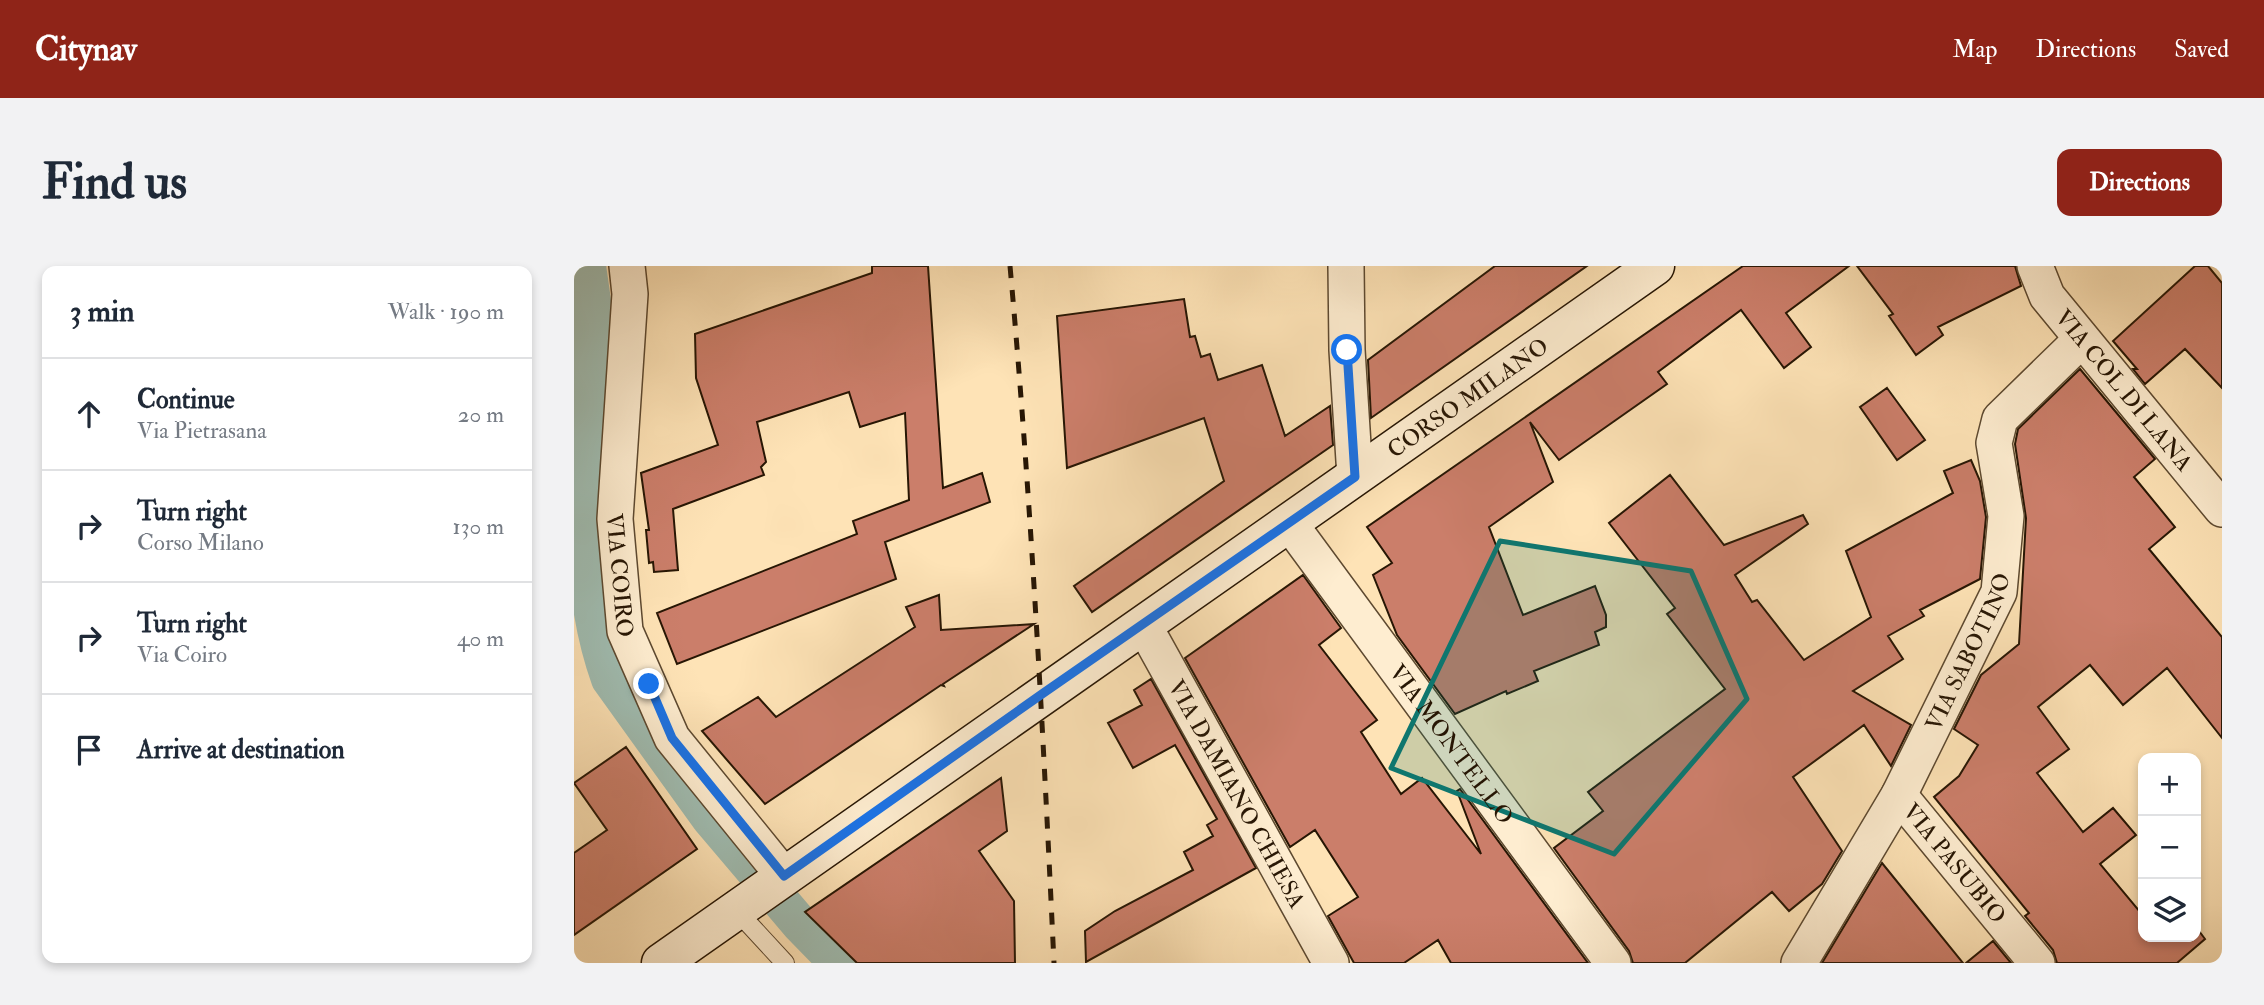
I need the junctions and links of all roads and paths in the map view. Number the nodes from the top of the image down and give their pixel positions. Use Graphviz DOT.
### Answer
graph roads {
  1 [pos="627,266"];
  2 [pos="1346,266"];
  3 [pos="1655,266"];
  4 [pos="2035,266"];
  5 [pos="2081,340"];
  6 [pos="1355,477"];
  7 [pos="2222,509"];
  8 [pos="1290,524"];
  9 [pos="1143,624"];
  10 [pos="1899,796"];
  11 [pos="783,877"];
  12 [pos="737,909"];
  13 [pos="661,963"];
  14 [pos="785,963"];
  15 [pos="1331,963"];
  16 [pos="1613,963"];
  17 [pos="1799,963"];
  18 [pos="2037,963"];
  1 -- 11 [label="street, VIA COIRO"];
  2 -- 6 [label="street"];
  3 -- 6 [label="street, CORSO MILANO"];
  4 -- 5 [label="street, VIA COL DI LANA"];
  5 -- 7 [label="street, VIA COL DI LANA"];
  5 -- 10 [label="street, VIA SABOTINO"];
  6 -- 8 [label="street, CORSO MILANO"];
  8 -- 9 [label="street, CORSO MILANO"];
  8 -- 16 [label="street, VIA MONTELLO"];
  9 -- 11 [label="street, CORSO MILANO"];
  9 -- 15 [label="street, VIA DAMIANO CHIESA"];
  10 -- 17 [label="street, VIA SABOTINO"];
  10 -- 18 [label="street, VIA PASUBIO"];
  11 -- 12 [label="street, CORSO MILANO"];
  12 -- 13 [label="street, CORSO MILANO"];
  12 -- 14 [label="lane"];
}
